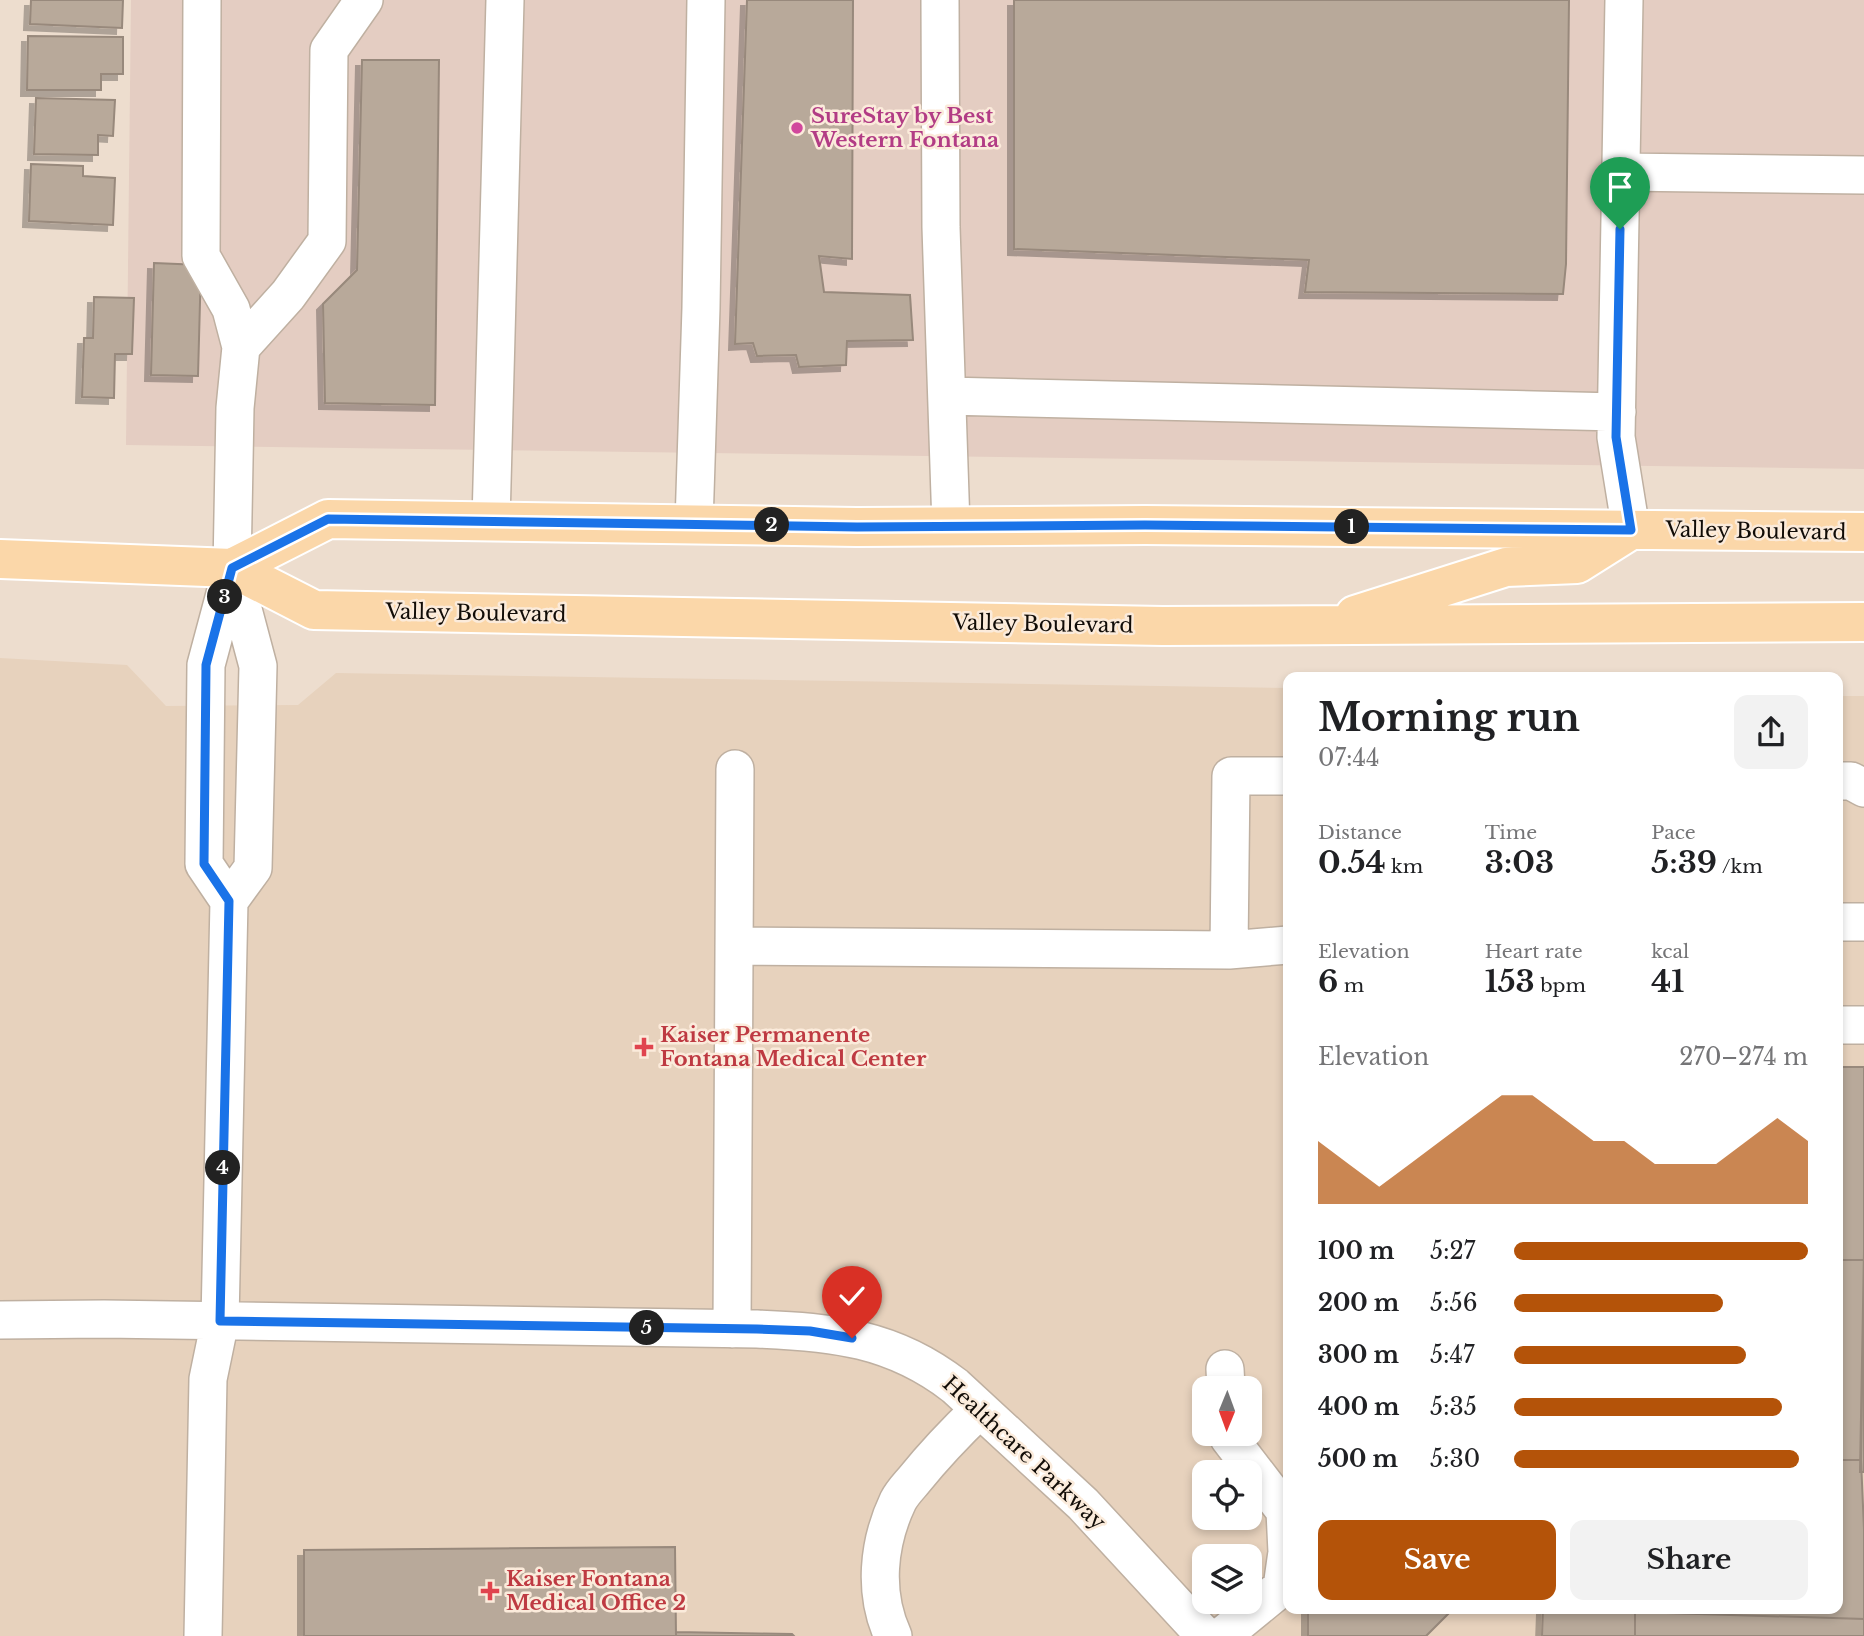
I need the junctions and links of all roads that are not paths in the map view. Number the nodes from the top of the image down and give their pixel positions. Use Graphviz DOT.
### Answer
graph roads {
  1 [pos="202,0"];
  2 [pos="505,0"];
  3 [pos="706,0"];
  4 [pos="940,0"];
  5 [pos="1624,0"];
  6 [pos="361,1"];
  7 [pos="1621,172"];
  8 [pos="1864,175"];
  9 [pos="241,347"];
  10 [pos="947,396"];
  11 [pos="1617,412"];
  12 [pos="491,521"];
  13 [pos="694,524"];
  14 [pos="951,526"];
  15 [pos="1631,530"];
  16 [pos="1864,532"];
  17 [pos="0,559"];
  18 [pos="232,568"];
  19 [pos="1864,622"];
  20 [pos="1320,626"];
  21 [pos="735,769"];
  22 [pos="1283,776"];
  23 [pos="1843,781"];
  24 [pos="1864,788"];
  25 [pos="229,901"];
  26 [pos="1843,922"];
  27 [pos="1864,922"];
  28 [pos="1283,945"];
  29 [pos="734,946"];
  30 [pos="1229,950"];
  31 [pos="1843,1025"];
  32 [pos="1864,1025"];
  33 [pos="0,1320"];
  34 [pos="220,1321"];
  35 [pos="732,1329"];
  36 [pos="980,1409"];
  37 [pos="1235,1446"];
  38 [pos="1283,1508"];
  39 [pos="1283,1580"];
  40 [pos="203,1636"];
  41 [pos="893,1636"];
  42 [pos="1205,1636"];
  43 [pos="1222,1636"];
  1 -- 9 [label="street"];
  2 -- 12 [label="street"];
  3 -- 13 [label="street"];
  4 -- 10 [label="street"];
  5 -- 7 [label="street"];
  6 -- 9 [label="street"];
  7 -- 8 [label="street"];
  7 -- 11 [label="street"];
  9 -- 18 [label="street"];
  10 -- 11 [label="street"];
  10 -- 14 [label="street"];
  11 -- 15 [label="street"];
  12 -- 13 [label="main road, Valley Boulevard"];
  12 -- 18 [label="main road, Valley Boulevard"];
  13 -- 14 [label="main road, Valley Boulevard"];
  14 -- 15 [label="main road, Valley Boulevard"];
  15 -- 16 [label="main road, Valley Boulevard"];
  15 -- 20 [label="main road"];
  17 -- 18 [label="main road, Valley Boulevard"];
  18 -- 20 [label="main road, Valley Boulevard"];
  18 -- 25 [label="street"];
  18 -- 25 [label="street"];
  19 -- 20 [label="main road, Valley Boulevard"];
  21 -- 29 [label="street"];
  22 -- 30 [label="street"];
  23 -- 24 [label="street"];
  25 -- 34 [label="street"];
  26 -- 27 [label="street"];
  28 -- 30 [label="street"];
  29 -- 30 [label="street"];
  29 -- 35 [label="street"];
  31 -- 32 [label="street"];
  33 -- 34 [label="street, Healthcare Parkway"];
  34 -- 35 [label="street, Healthcare Parkway"];
  34 -- 40 [label="street"];
  35 -- 36 [label="street, Healthcare Parkway"];
  36 -- 41 [label="street"];
  36 -- 42 [label="street, Healthcare Parkway"];
  37 -- 38 [label="street"];
  39 -- 43 [label="street"];
}
